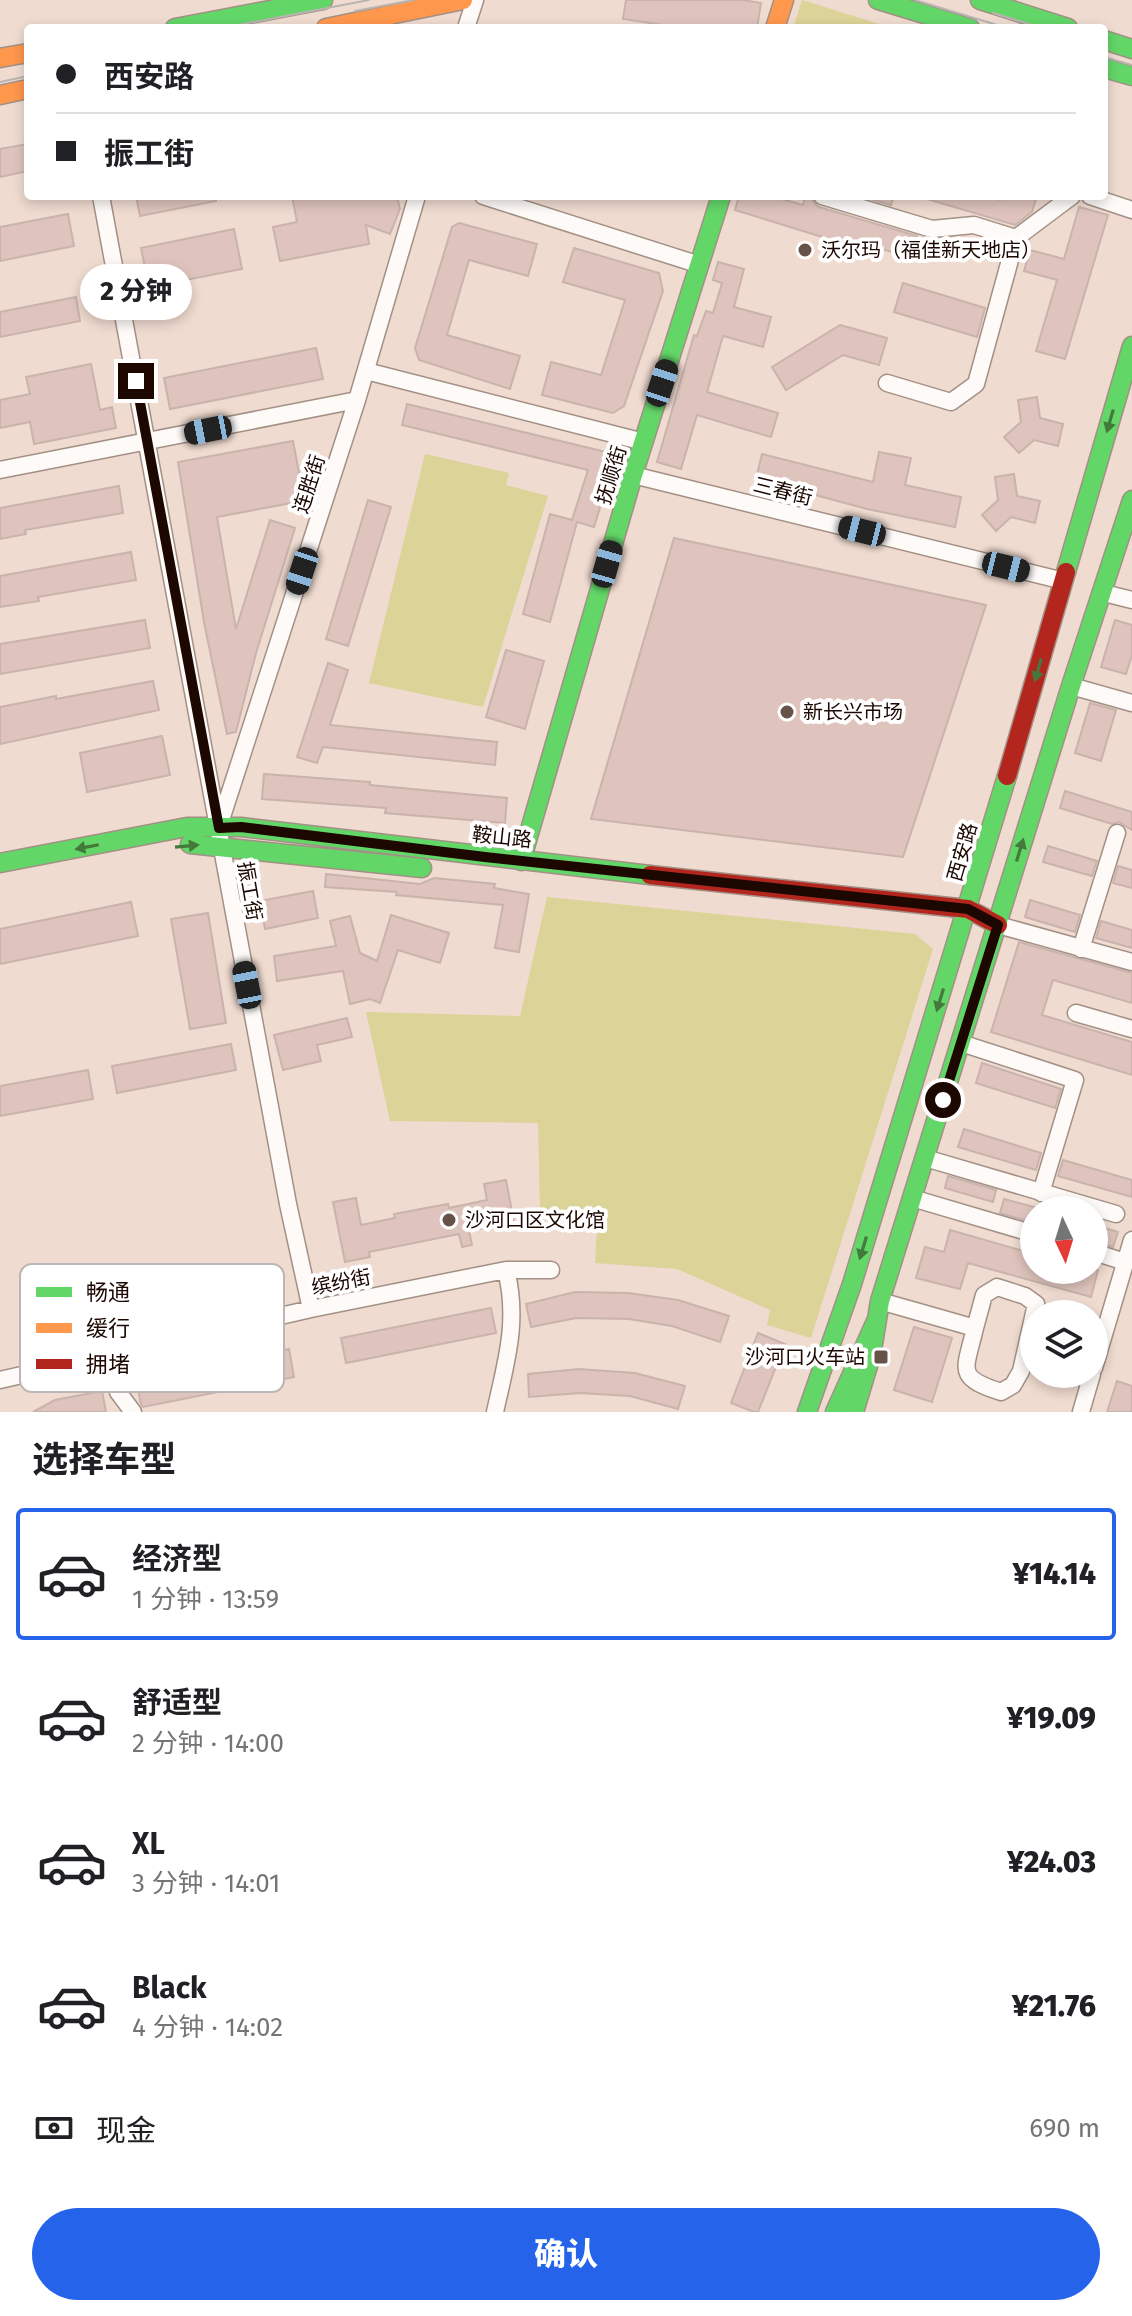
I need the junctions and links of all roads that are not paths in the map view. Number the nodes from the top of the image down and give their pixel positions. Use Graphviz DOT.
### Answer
graph roads {
  1 [pos="323,0"];
  2 [pos="463,0"];
  3 [pos="475,0"];
  4 [pos="784,0"];
  5 [pos="878,0"];
  6 [pos="980,0"];
  7 [pos="196,24"];
  8 [pos="346,24"];
  9 [pos="467,24"];
  10 [pos="776,24"];
  11 [pos="957,24"];
  12 [pos="1055,24"];
  13 [pos="1108,41"];
  14 [pos="1132,49"];
  15 [pos="24,54"];
  16 [pos="0,58"];
  17 [pos="1108,69"];
  18 [pos="1132,76"];
  19 [pos="24,90"];
  20 [pos="0,95"];
  21 [pos="102,200"];
  22 [pos="416,200"];
  23 [pos="496,200"];
  24 [pos="720,200"];
  25 [pos="835,200"];
  26 [pos="1067,200"];
  27 [pos="1102,200"];
  28 [pos="1132,210"];
  29 [pos="1016,238"];
  30 [pos="700,265"];
  31 [pos="1132,346"];
  32 [pos="366,371"];
  33 [pos="887,383"];
  34 [pos="357,400"];
  35 [pos="148,442"];
  36 [pos="644,442"];
  37 [pos="0,470"];
  38 [pos="633,475"];
  39 [pos="1132,500"];
  40 [pos="1064,581"];
  41 [pos="1104,593"];
  42 [pos="1132,600"];
  43 [pos="1071,686"];
  44 [pos="1132,703"];
  45 [pos="1117,833"];
  46 [pos="220,837"];
  47 [pos="521,861"];
  48 [pos="0,863"];
  49 [pos="439,870"];
  50 [pos="0,880"];
  51 [pos="552,882"];
  52 [pos="966,917"];
  53 [pos="998,925"];
  54 [pos="1081,949"];
  55 [pos="1132,962"];
  56 [pos="1076,1013"];
  57 [pos="1132,1029"];
  58 [pos="961,1043"];
  59 [pos="925,1158"];
  60 [pos="1041,1193"];
  61 [pos="912,1198"];
  62 [pos="1116,1214"];
  63 [pos="1020,1230"];
  64 [pos="1132,1240"];
  65 [pos="1108,1257"];
  66 [pos="1125,1262"];
  67 [pos="506,1270"];
  68 [pos="551,1270"];
  69 [pos="1126,1284"];
  70 [pos="1030,1300"];
  71 [pos="311,1309"];
  72 [pos="878,1310"];
  73 [pos="284,1315"];
  74 [pos="975,1328"];
  75 [pos="1108,1332"];
  76 [pos="1020,1373"];
  77 [pos="20,1376"];
  78 [pos="0,1380"];
  79 [pos="1088,1388"];
  80 [pos="118,1392"];
  81 [pos="838,1405"];
  82 [pos="133,1412"];
  83 [pos="495,1412"];
  84 [pos="807,1412"];
  85 [pos="854,1412"];
  86 [pos="1081,1412"];
  1 -- 7 [label="main road"];
  2 -- 8 [label="main road"];
  3 -- 9 [label="street"];
  4 -- 10 [label="main road"];
  5 -- 11 [label="main road"];
  6 -- 12 [label="main road"];
  13 -- 14 [label="main road"];
  15 -- 16 [label="main road"];
  17 -- 18 [label="main road"];
  19 -- 20 [label="main road"];
  21 -- 35 [label="street, 振工街"];
  22 -- 32 [label="street, 连胜街"];
  23 -- 30 [label="street"];
  24 -- 30 [label="main road, 抚顺街"];
  25 -- 29 [label="street"];
  26 -- 29 [label="street"];
  27 -- 28 [label="street"];
  29 -- 33 [label="street"];
  30 -- 36 [label="main road, 抚顺街"];
  31 -- 40 [label="main road, 西安路, one-way"];
  32 -- 34 [label="street, 连胜街"];
  32 -- 36 [label="street"];
  34 -- 35 [label="street"];
  34 -- 46 [label="street, 连胜街"];
  35 -- 37 [label="street"];
  35 -- 46 [label="street, 振工街"];
  36 -- 38 [label="main road, 抚顺街"];
  38 -- 40 [label="street, 三春街"];
  38 -- 47 [label="main road, 抚顺街"];
  39 -- 41 [label="main road"];
  40 -- 52 [label="main road, 西安路, one-way"];
  41 -- 42 [label="street"];
  41 -- 43 [label="main road"];
  43 -- 44 [label="street"];
  53 -- 43 [label="main road, one-way"];
  45 -- 54 [label="street"];
  46 -- 47 [label="main road, 鞍山路"];
  46 -- 48 [label="main road, 鞍山路, one-way"];
  46 -- 49 [label="main road, 鞍山路"];
  50 -- 46 [label="main road, 鞍山路, one-way"];
  46 -- 71 [label="street, 振工街"];
  47 -- 52 [label="main road, 鞍山路"];
  51 -- 52 [label="main road, 鞍山路"];
  52 -- 53 [label="main road, 鞍山路"];
  52 -- 84 [label="main road, 西安路, one-way"];
  53 -- 54 [label="street, 鞍山路"];
  53 -- 58 [label="main road"];
  54 -- 55 [label="street, 鞍山路"];
  56 -- 57 [label="street"];
  58 -- 59 [label="main road"];
  58 -- 60 [label="street"];
  59 -- 60 [label="street"];
  59 -- 61 [label="main road"];
  60 -- 62 [label="street"];
  61 -- 63 [label="street"];
  61 -- 72 [label="main road"];
  64 -- 66 [label="street"];
  65 -- 66 [label="street"];
  66 -- 69 [label="street"];
  67 -- 68 [label="street, 缤纷街"];
  67 -- 71 [label="street, 缤纷街"];
  67 -- 83 [label="street"];
  69 -- 75 [label="street"];
  70 -- 74 [label="street"];
  71 -- 73 [label="street, 缤纷街"];
  72 -- 74 [label="street"];
  72 -- 81 [label="main road"];
  72 -- 85 [label="main road"];
  74 -- 76 [label="street"];
  77 -- 78 [label="street, 缤纷街"];
  79 -- 86 [label="street"];
  80 -- 82 [label="street"];
}
